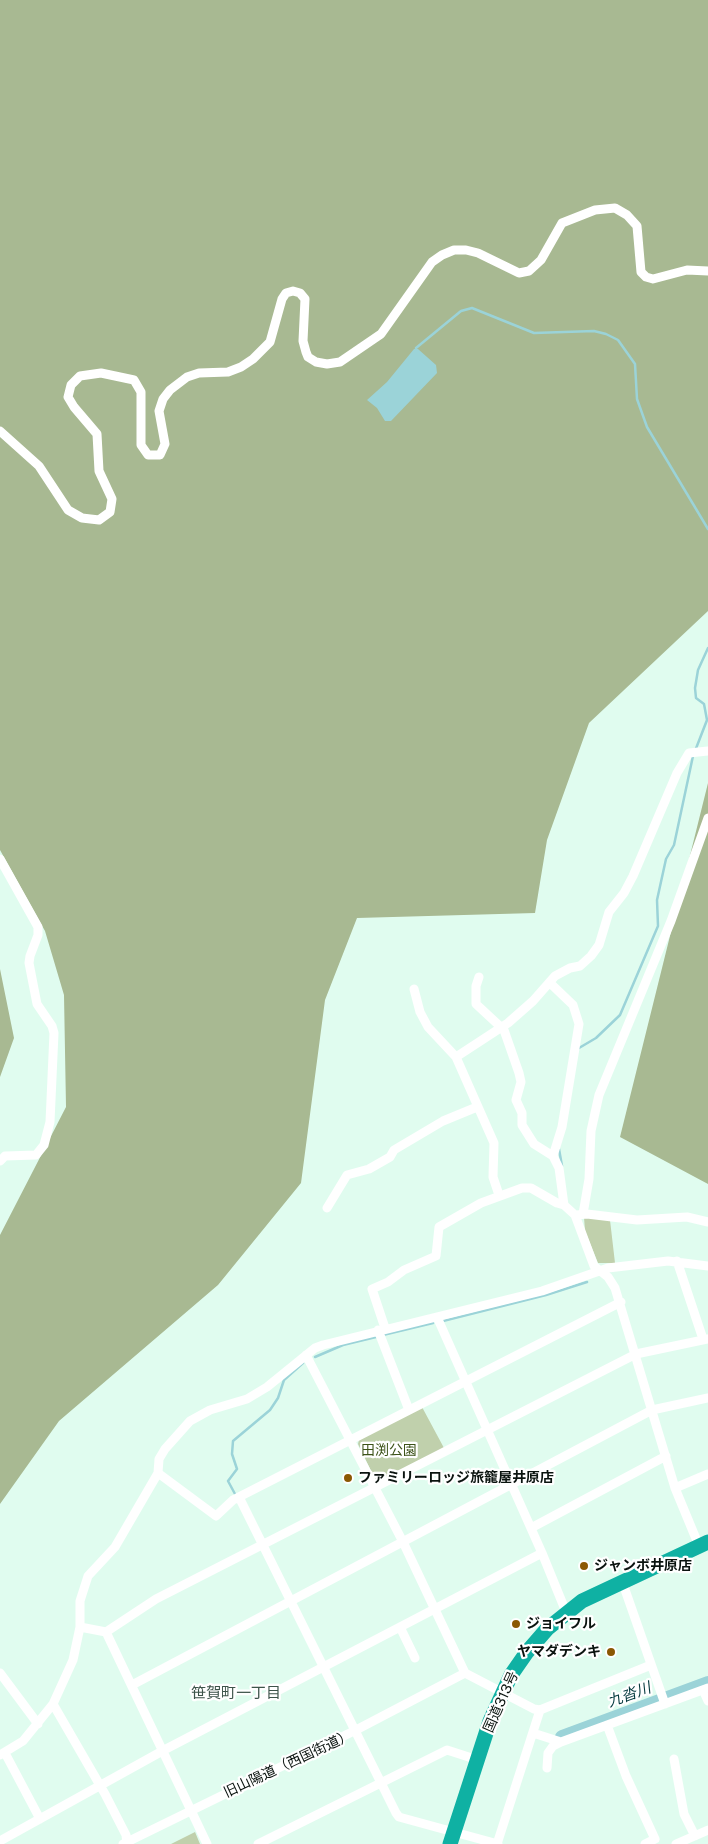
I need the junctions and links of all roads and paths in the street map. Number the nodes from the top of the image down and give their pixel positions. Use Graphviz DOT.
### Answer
graph roads {
  1 [pos="708,271"];
  2 [pos="0,431"];
  3 [pos="701,752"];
  4 [pos="708,818"];
  5 [pos="0,859"];
  6 [pos="479,977"];
  7 [pos="550,983"];
  8 [pos="414,989"];
  9 [pos="500,1026"];
  10 [pos="456,1057"];
  11 [pos="477,1107"];
  12 [pos="553,1156"];
  13 [pos="0,1162"];
  14 [pos="499,1195"];
  15 [pos="564,1205"];
  16 [pos="326,1208"];
  17 [pos="579,1215"];
  18 [pos="708,1222"];
  19 [pos="677,1261"];
  20 [pos="708,1266"];
  21 [pos="599,1270"];
  22 [pos="621,1302"];
  23 [pos="437,1317"];
  24 [pos="381,1329"];
  25 [pos="706,1339"];
  26 [pos="636,1354"];
  27 [pos="306,1355"];
  28 [pos="466,1383"];
  29 [pos="708,1398"];
  30 [pos="409,1410"];
  31 [pos="652,1410"];
  32 [pos="488,1431"];
  33 [pos="349,1440"];
  34 [pos="666,1456"];
  35 [pos="158,1472"];
  36 [pos="708,1474"];
  37 [pos="511,1485"];
  38 [pos="374,1488"];
  39 [pos="675,1488"];
  40 [pos="239,1497"];
  41 [pos="531,1528"];
  42 [pos="403,1542"];
  43 [pos="263,1544"];
  44 [pos="704,1544"];
  45 [pos="542,1553"];
  46 [pos="622,1581"];
  47 [pos="292,1601"];
  48 [pos="435,1609"];
  49 [pos="564,1614"];
  50 [pos="80,1627"];
  51 [pos="400,1627"];
  52 [pos="106,1632"];
  53 [pos="415,1658"];
  54 [pos="651,1665"];
  55 [pos="324,1666"];
  56 [pos="0,1673"];
  57 [pos="464,1673"];
  58 [pos="132,1685"];
  59 [pos="706,1689"];
  60 [pos="502,1692"];
  61 [pos="664,1700"];
  62 [pos="708,1701"];
  63 [pos="53,1704"];
  64 [pos="540,1710"];
  65 [pos="38,1724"];
  66 [pos="607,1725"];
  67 [pos="356,1730"];
  68 [pos="534,1733"];
  69 [pos="561,1742"];
  70 [pos="163,1750"];
  71 [pos="3,1754"];
  72 [pos="674,1759"];
  73 [pos="478,1760"];
  74 [pos="547,1768"];
  75 [pos="381,1783"];
  76 [pos="100,1786"];
  77 [pos="190,1810"];
  78 [pos="40,1819"];
  79 [pos="708,1830"];
  80 [pos="695,1836"];
  81 [pos="452,1838"];
  82 [pos="0,1841"];
  83 [pos="126,1843"];
  84 [pos="207,1844"];
  85 [pos="258,1844"];
  86 [pos="498,1844"];
  87 [pos="645,1844"];
  88 [pos="676,1844"];
  1 -- 2 [label="street"];
  3 -- 7 [label="street"];
  4 -- 17 [label="street"];
  5 -- 13 [label="street"];
  6 -- 9 [label="street"];
  7 -- 9 [label="street"];
  7 -- 12 [label="street"];
  8 -- 10 [label="street"];
  9 -- 10 [label="street"];
  9 -- 12 [label="street"];
  10 -- 11 [label="street"];
  11 -- 14 [label="street"];
  11 -- 16 [label="street"];
  12 -- 15 [label="street"];
  14 -- 15 [label="street"];
  14 -- 24 [label="street"];
  15 -- 17 [label="street"];
  17 -- 18 [label="street"];
  17 -- 21 [label="street"];
  19 -- 20 [label="street"];
  19 -- 21 [label="street"];
  19 -- 25 [label="street"];
  21 -- 22 [label="street"];
  21 -- 23 [label="street"];
  22 -- 26 [label="street"];
  22 -- 28 [label="street"];
  23 -- 24 [label="street"];
  23 -- 28 [label="street"];
  24 -- 27 [label="street"];
  24 -- 30 [label="street"];
  25 -- 26 [label="street"];
  26 -- 31 [label="street"];
  26 -- 32 [label="street"];
  27 -- 33 [label="street"];
  27 -- 35 [label="street"];
  28 -- 30 [label="street"];
  28 -- 32 [label="street"];
  29 -- 31 [label="street"];
  30 -- 33 [label="street"];
  31 -- 34 [label="street"];
  31 -- 37 [label="street"];
  32 -- 37 [label="street"];
  32 -- 38 [label="street"];
  33 -- 38 [label="street"];
  33 -- 40 [label="street"];
  34 -- 39 [label="street"];
  34 -- 41 [label="street"];
  35 -- 40 [label="street"];
  35 -- 50 [label="street"];
  36 -- 39 [label="street"];
  37 -- 41 [label="street"];
  37 -- 42 [label="street"];
  38 -- 42 [label="street"];
  38 -- 43 [label="street"];
  39 -- 44 [label="street"];
  40 -- 43 [label="street"];
  41 -- 45 [label="street"];
  42 -- 47 [label="street"];
  42 -- 48 [label="street"];
  43 -- 47 [label="street"];
  43 -- 52 [label="street"];
  44 -- 46 [label="highway, 国道313号"];
  45 -- 48 [label="street"];
  45 -- 49 [label="street"];
  46 -- 49 [label="highway, 国道313号"];
  46 -- 54 [label="street"];
  47 -- 55 [label="street"];
  47 -- 58 [label="street"];
  48 -- 51 [label="street"];
  48 -- 57 [label="street"];
  49 -- 60 [label="highway, 国道313号"];
  50 -- 52 [label="street"];
  50 -- 63 [label="street"];
  51 -- 53 [label="street"];
  51 -- 55 [label="street"];
  52 -- 58 [label="street"];
  54 -- 61 [label="street"];
  54 -- 64 [label="street"];
  55 -- 67 [label="street"];
  55 -- 70 [label="street"];
  56 -- 65 [label="street"];
  57 -- 60 [label="street"];
  57 -- 67 [label="street"];
  58 -- 70 [label="street"];
  59 -- 61 [label="street"];
  59 -- 62 [label="street"];
  60 -- 64 [label="street"];
  60 -- 73 [label="highway, 国道313号"];
  61 -- 66 [label="street"];
  63 -- 65 [label="street"];
  63 -- 76 [label="street"];
  64 -- 68 [label="street"];
  65 -- 71 [label="street"];
  66 -- 69 [label="street"];
  66 -- 87 [label="street"];
  67 -- 75 [label="street, 旧山陽道（西国街道）"];
  67 -- 77 [label="street, 旧山陽道（西国街道）"];
  68 -- 69 [label="street"];
  68 -- 86 [label="street"];
  69 -- 74 [label="street"];
  70 -- 76 [label="street"];
  70 -- 77 [label="street"];
  71 -- 78 [label="street"];
  72 -- 80 [label="street"];
  73 -- 75 [label="street"];
  73 -- 81 [label="highway, 国道313号"];
  75 -- 81 [label="street, 旧山陽道（西国街道）"];
  75 -- 85 [label="street"];
  76 -- 78 [label="street"];
  76 -- 83 [label="street"];
  77 -- 83 [label="street, 旧山陽道（西国街道）"];
  77 -- 84 [label="street"];
  78 -- 82 [label="street"];
  79 -- 80 [label="street"];
  80 -- 88 [label="street"];
  81 -- 86 [label="street, 旧山陽道（西国街道）"];
}
